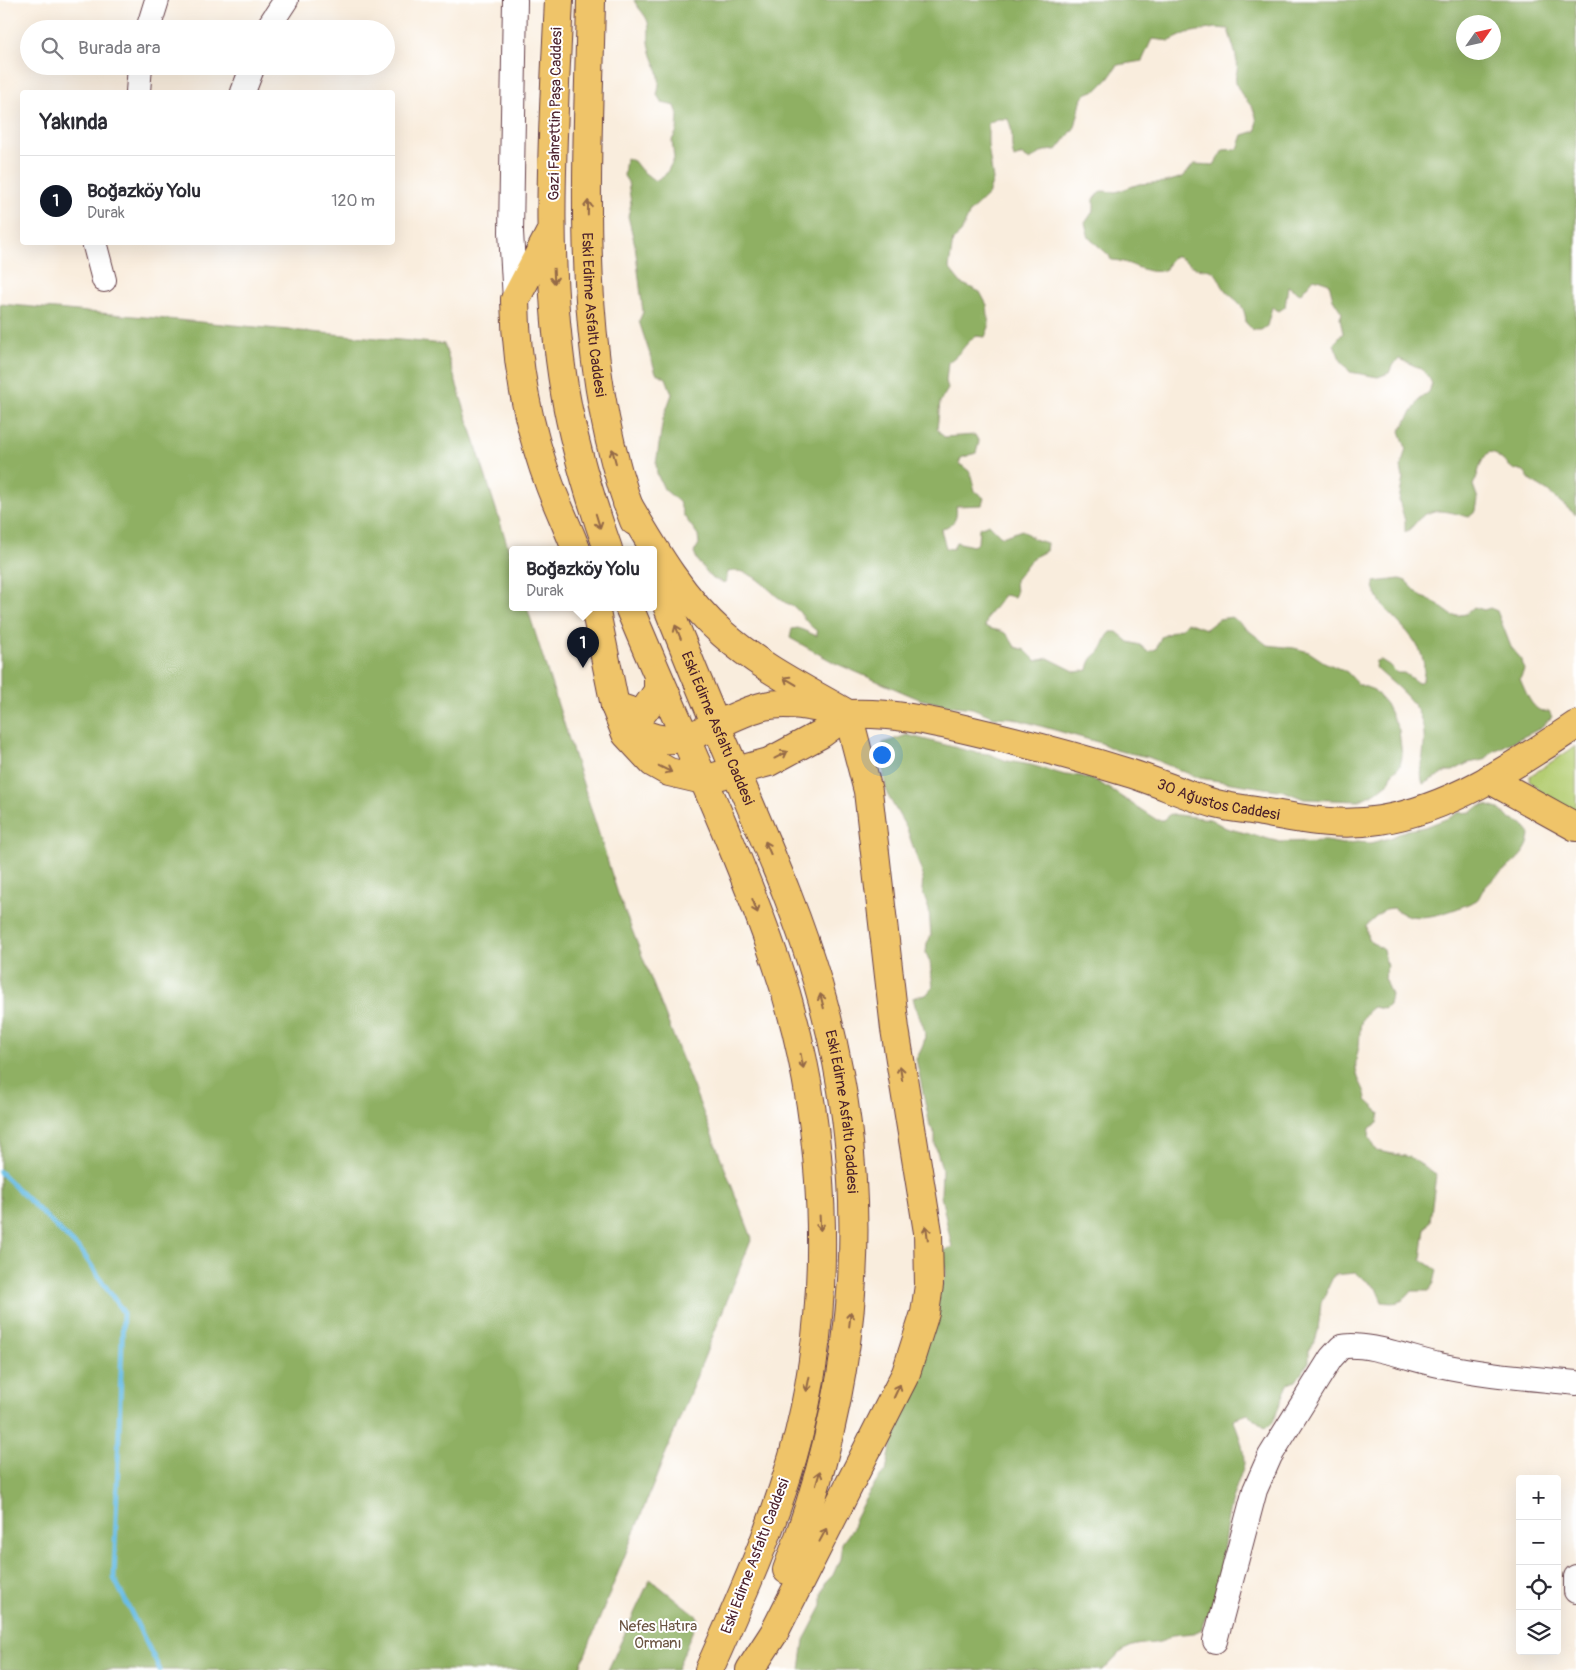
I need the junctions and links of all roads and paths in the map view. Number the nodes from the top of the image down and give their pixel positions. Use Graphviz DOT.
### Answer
graph roads {
  1 [pos="157,0"];
  2 [pos="286,0"];
  3 [pos="515,0"];
  4 [pos="559,0"];
  5 [pos="592,0"];
  6 [pos="608,0"];
  7 [pos="151,20"];
  8 [pos="273,20"];
  9 [pos="139,75"];
  10 [pos="250,75"];
  11 [pos="590,75"];
  12 [pos="138,90"];
  13 [pos="244,90"];
  14 [pos="553,227"];
  15 [pos="95,245"];
  16 [pos="104,280"];
  17 [pos="515,300"];
  18 [pos="627,503"];
  19 [pos="575,546"];
  20 [pos="607,546"];
  21 [pos="644,546"];
  22 [pos="654,546"];
  23 [pos="657,550"];
  24 [pos="657,580"];
  25 [pos="596,611"];
  26 [pos="632,611"];
  27 [pos="658,677"];
  28 [pos="615,706"];
  29 [pos="848,714"];
  30 [pos="1576,725"];
  31 [pos="716,726"];
  32 [pos="685,737"];
  33 [pos="736,772"];
  34 [pos="1489,779"];
  35 [pos="703,780"];
  36 [pos="1576,826"];
  37 [pos="1576,1383"];
  38 [pos="1576,1577"];
  39 [pos="1576,1591"];
  40 [pos="1215,1641"];
  41 [pos="709,1670"];
  42 [pos="744,1670"];
  43 [pos="750,1670"];
  1 -- 7 [label="street"];
  2 -- 8 [label="street"];
  3 -- 17 [label="street"];
  4 -- 14 [label="main road, Gazi Fahrettin Paşa Caddesi"];
  5 -- 11 [label="main road"];
  6 -- 11 [label="main road"];
  9 -- 12 [label="street"];
  10 -- 13 [label="street"];
  18 -- 11 [label="main road, Eski Edirne Asfaltı Caddesi, one-way"];
  14 -- 17 [label="main road"];
  14 -- 20 [label="main road, one-way"];
  15 -- 16 [label="street"];
  17 -- 19 [label="main road"];
  18 -- 21 [label="main road, Eski Edirne Asfaltı Caddesi"];
  22 -- 18 [label="main road, one-way"];
  29 -- 23 [label="main road, one-way"];
  31 -- 24 [label="main road, Eski Edirne Asfaltı Caddesi, one-way"];
  25 -- 28 [label="main road"];
  26 -- 27 [label="main road, Eski Edirne Asfaltı Caddesi"];
  27 -- 28 [label="main road"];
  27 -- 32 [label="main road, Eski Edirne Asfaltı Caddesi"];
  28 -- 32 [label="main road, 30 Ağustos Caddesi"];
  28 -- 35 [label="main road, one-way"];
  29 -- 31 [label="main road, 30 Ağustos Caddesi"];
  33 -- 29 [label="main road, one-way"];
  29 -- 34 [label="main road, 30 Ağustos Caddesi"];
  43 -- 29 [label="main road, one-way"];
  30 -- 34 [label="main road, 30 Ağustos Caddesi"];
  31 -- 32 [label="main road, 30 Ağustos Caddesi"];
  31 -- 33 [label="main road, Eski Edirne Asfaltı Caddesi"];
  32 -- 35 [label="main road, Eski Edirne Asfaltı Caddesi"];
  33 -- 35 [label="main road"];
  42 -- 33 [label="main road, Eski Edirne Asfaltı Caddesi, one-way"];
  34 -- 36 [label="main road"];
  35 -- 41 [label="main road, Eski Edirne Asfaltı Caddesi, one-way"];
  37 -- 40 [label="street"];
  38 -- 39 [label="street"];
}
